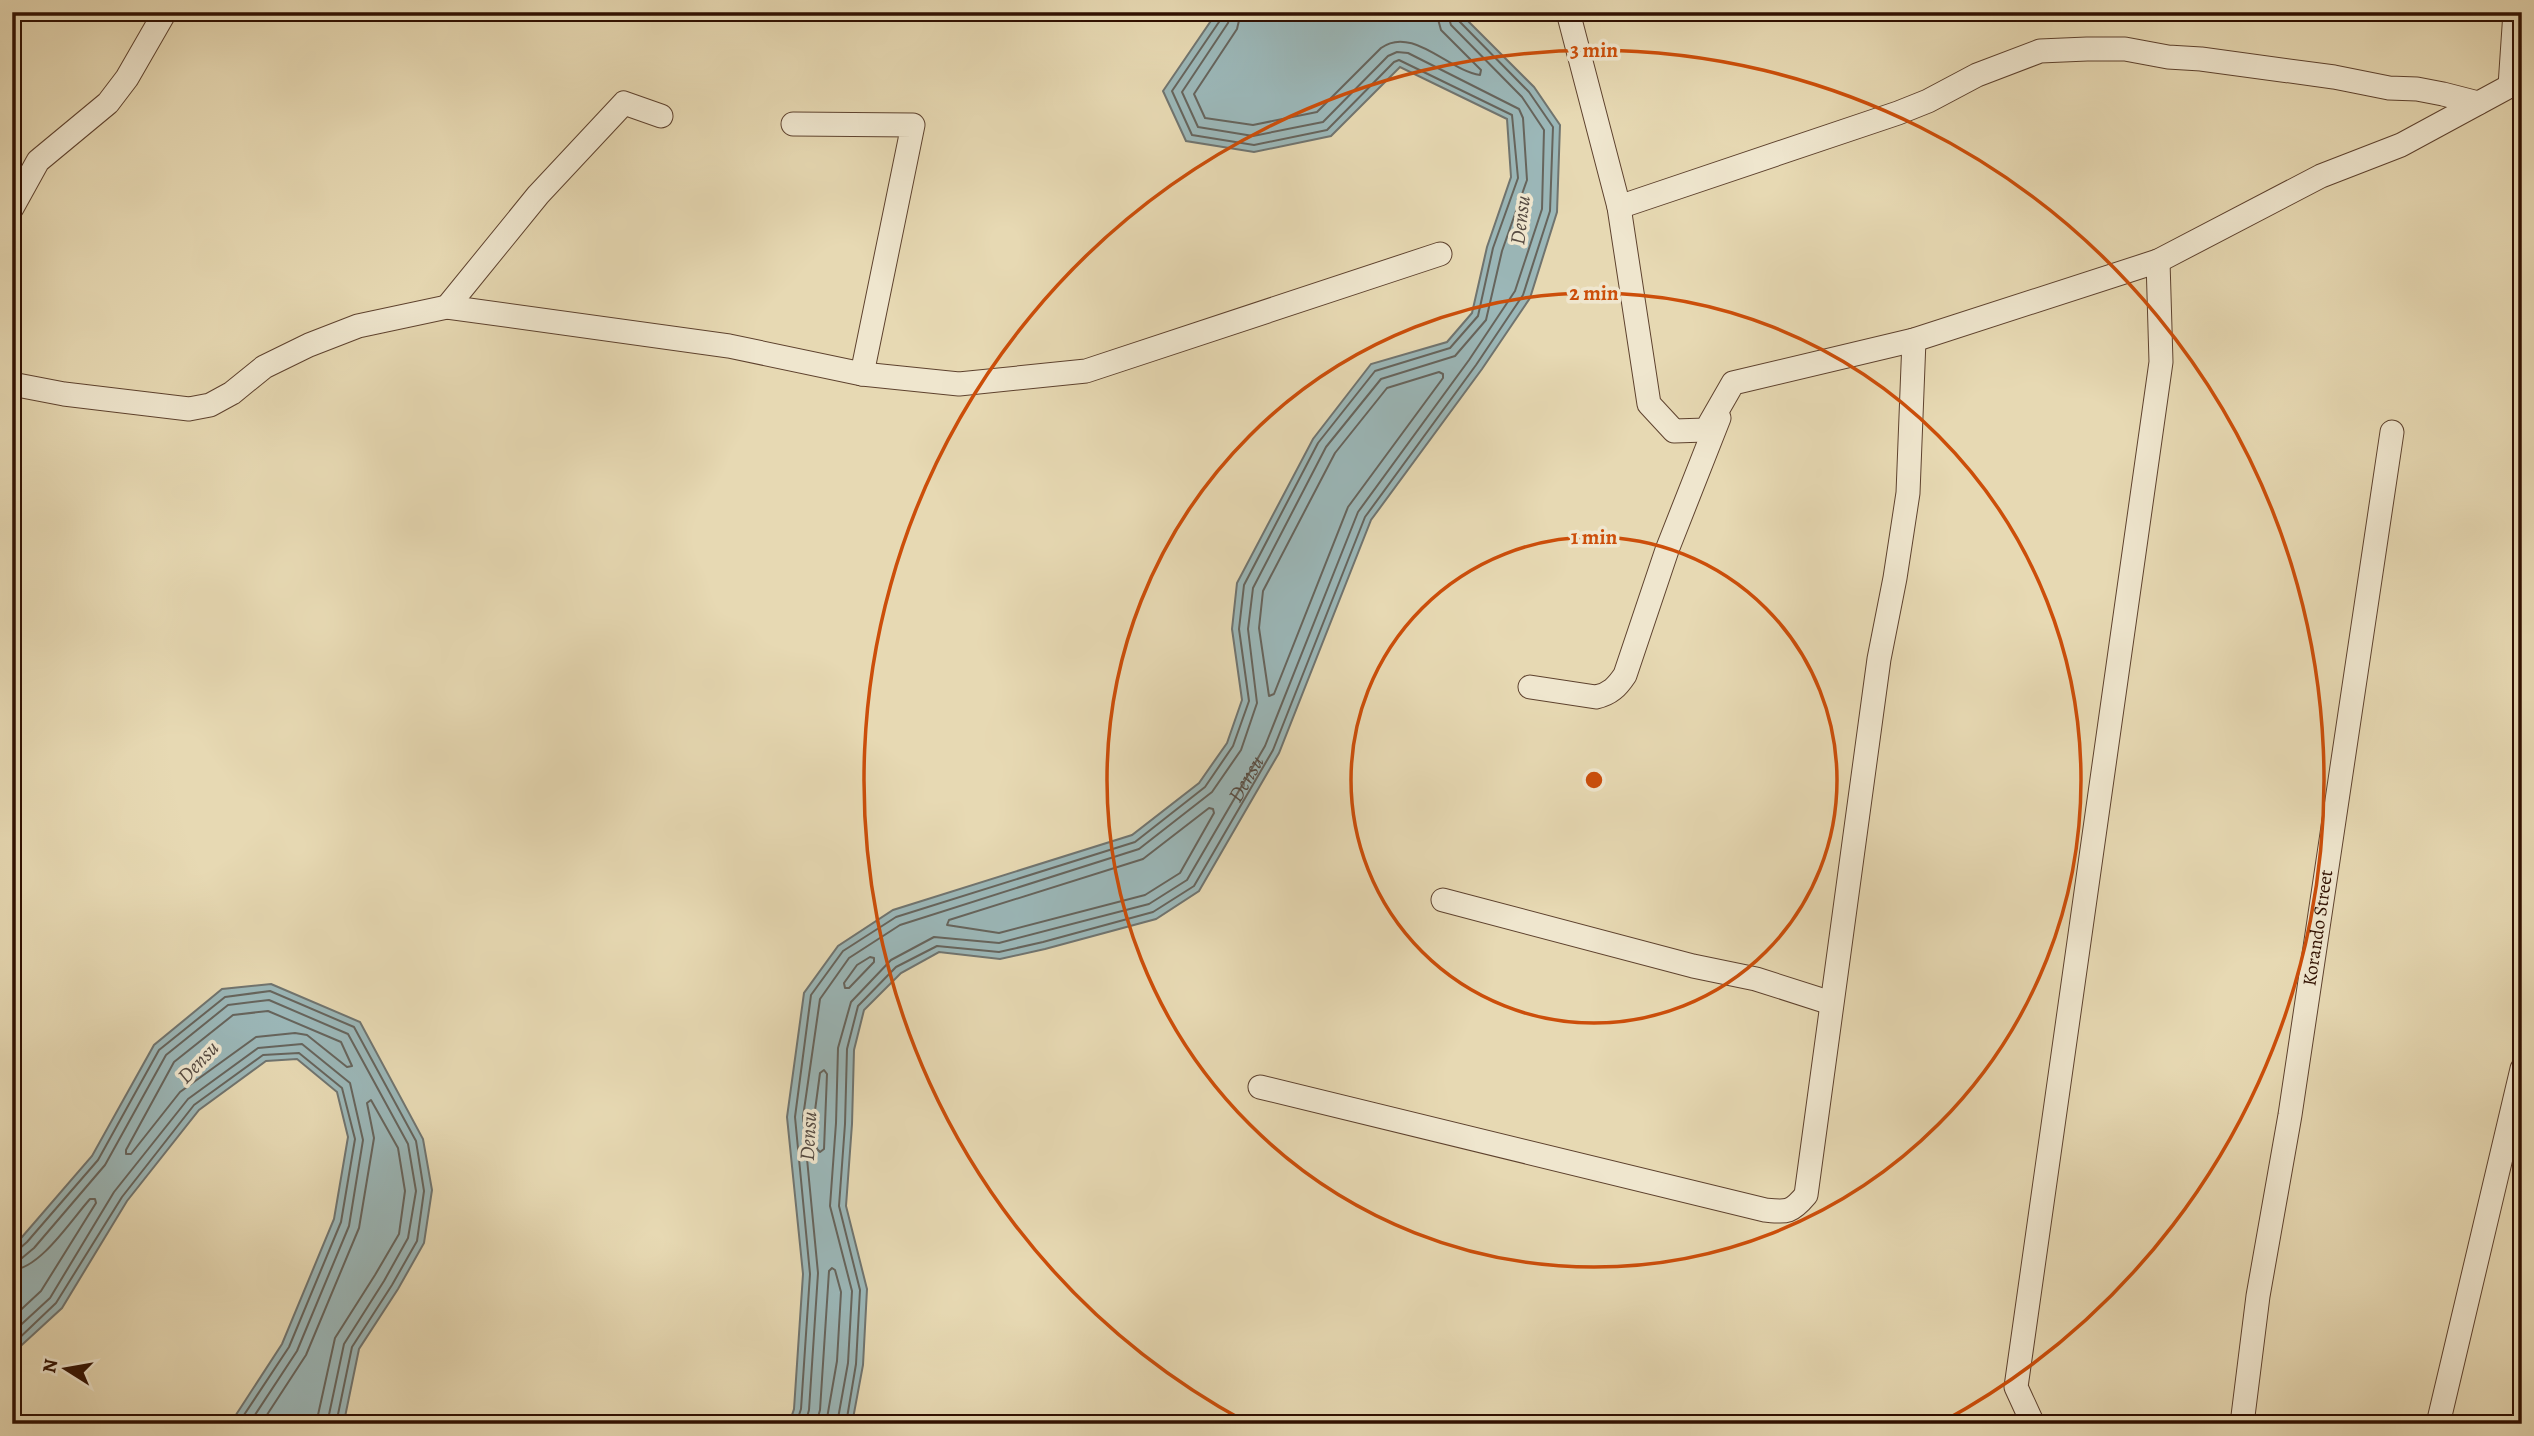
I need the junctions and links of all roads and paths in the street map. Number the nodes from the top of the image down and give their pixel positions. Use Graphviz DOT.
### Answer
graph roads {
  1 [pos="165,12"];
  2 [pos="1568,12"];
  3 [pos="2515,12"];
  4 [pos="2516,85"];
  5 [pos="2478,103"];
  6 [pos="661,116"];
  7 [pos="793,124"];
  8 [pos="1619,207"];
  9 [pos="12,208"];
  10 [pos="1440,254"];
  11 [pos="2158,261"];
  12 [pos="447,307"];
  13 [pos="1914,340"];
  14 [pos="862,374"];
  15 [pos="1733,383"];
  16 [pos="12,384"];
  17 [pos="2392,432"];
  18 [pos="1530,687"];
  19 [pos="1443,900"];
  20 [pos="1831,1003"];
  21 [pos="2522,1069"];
  22 [pos="1260,1087"];
  23 [pos="2033,1424"];
  24 [pos="2242,1424"];
  25 [pos="2438,1424"];
  1 -- 9 [label="street"];
  2 -- 8 [label="street"];
  3 -- 4 [label="street"];
  4 -- 5 [label="street"];
  5 -- 8 [label="street"];
  5 -- 11 [label="street"];
  6 -- 12 [label="street"];
  7 -- 14 [label="street"];
  8 -- 15 [label="street"];
  10 -- 14 [label="street"];
  11 -- 13 [label="street"];
  11 -- 23 [label="street"];
  12 -- 14 [label="street"];
  12 -- 16 [label="street"];
  13 -- 15 [label="street"];
  13 -- 20 [label="street"];
  15 -- 18 [label="street"];
  17 -- 24 [label="street, Korando Street"];
  19 -- 20 [label="street"];
  20 -- 22 [label="street"];
  21 -- 25 [label="street"];
}
